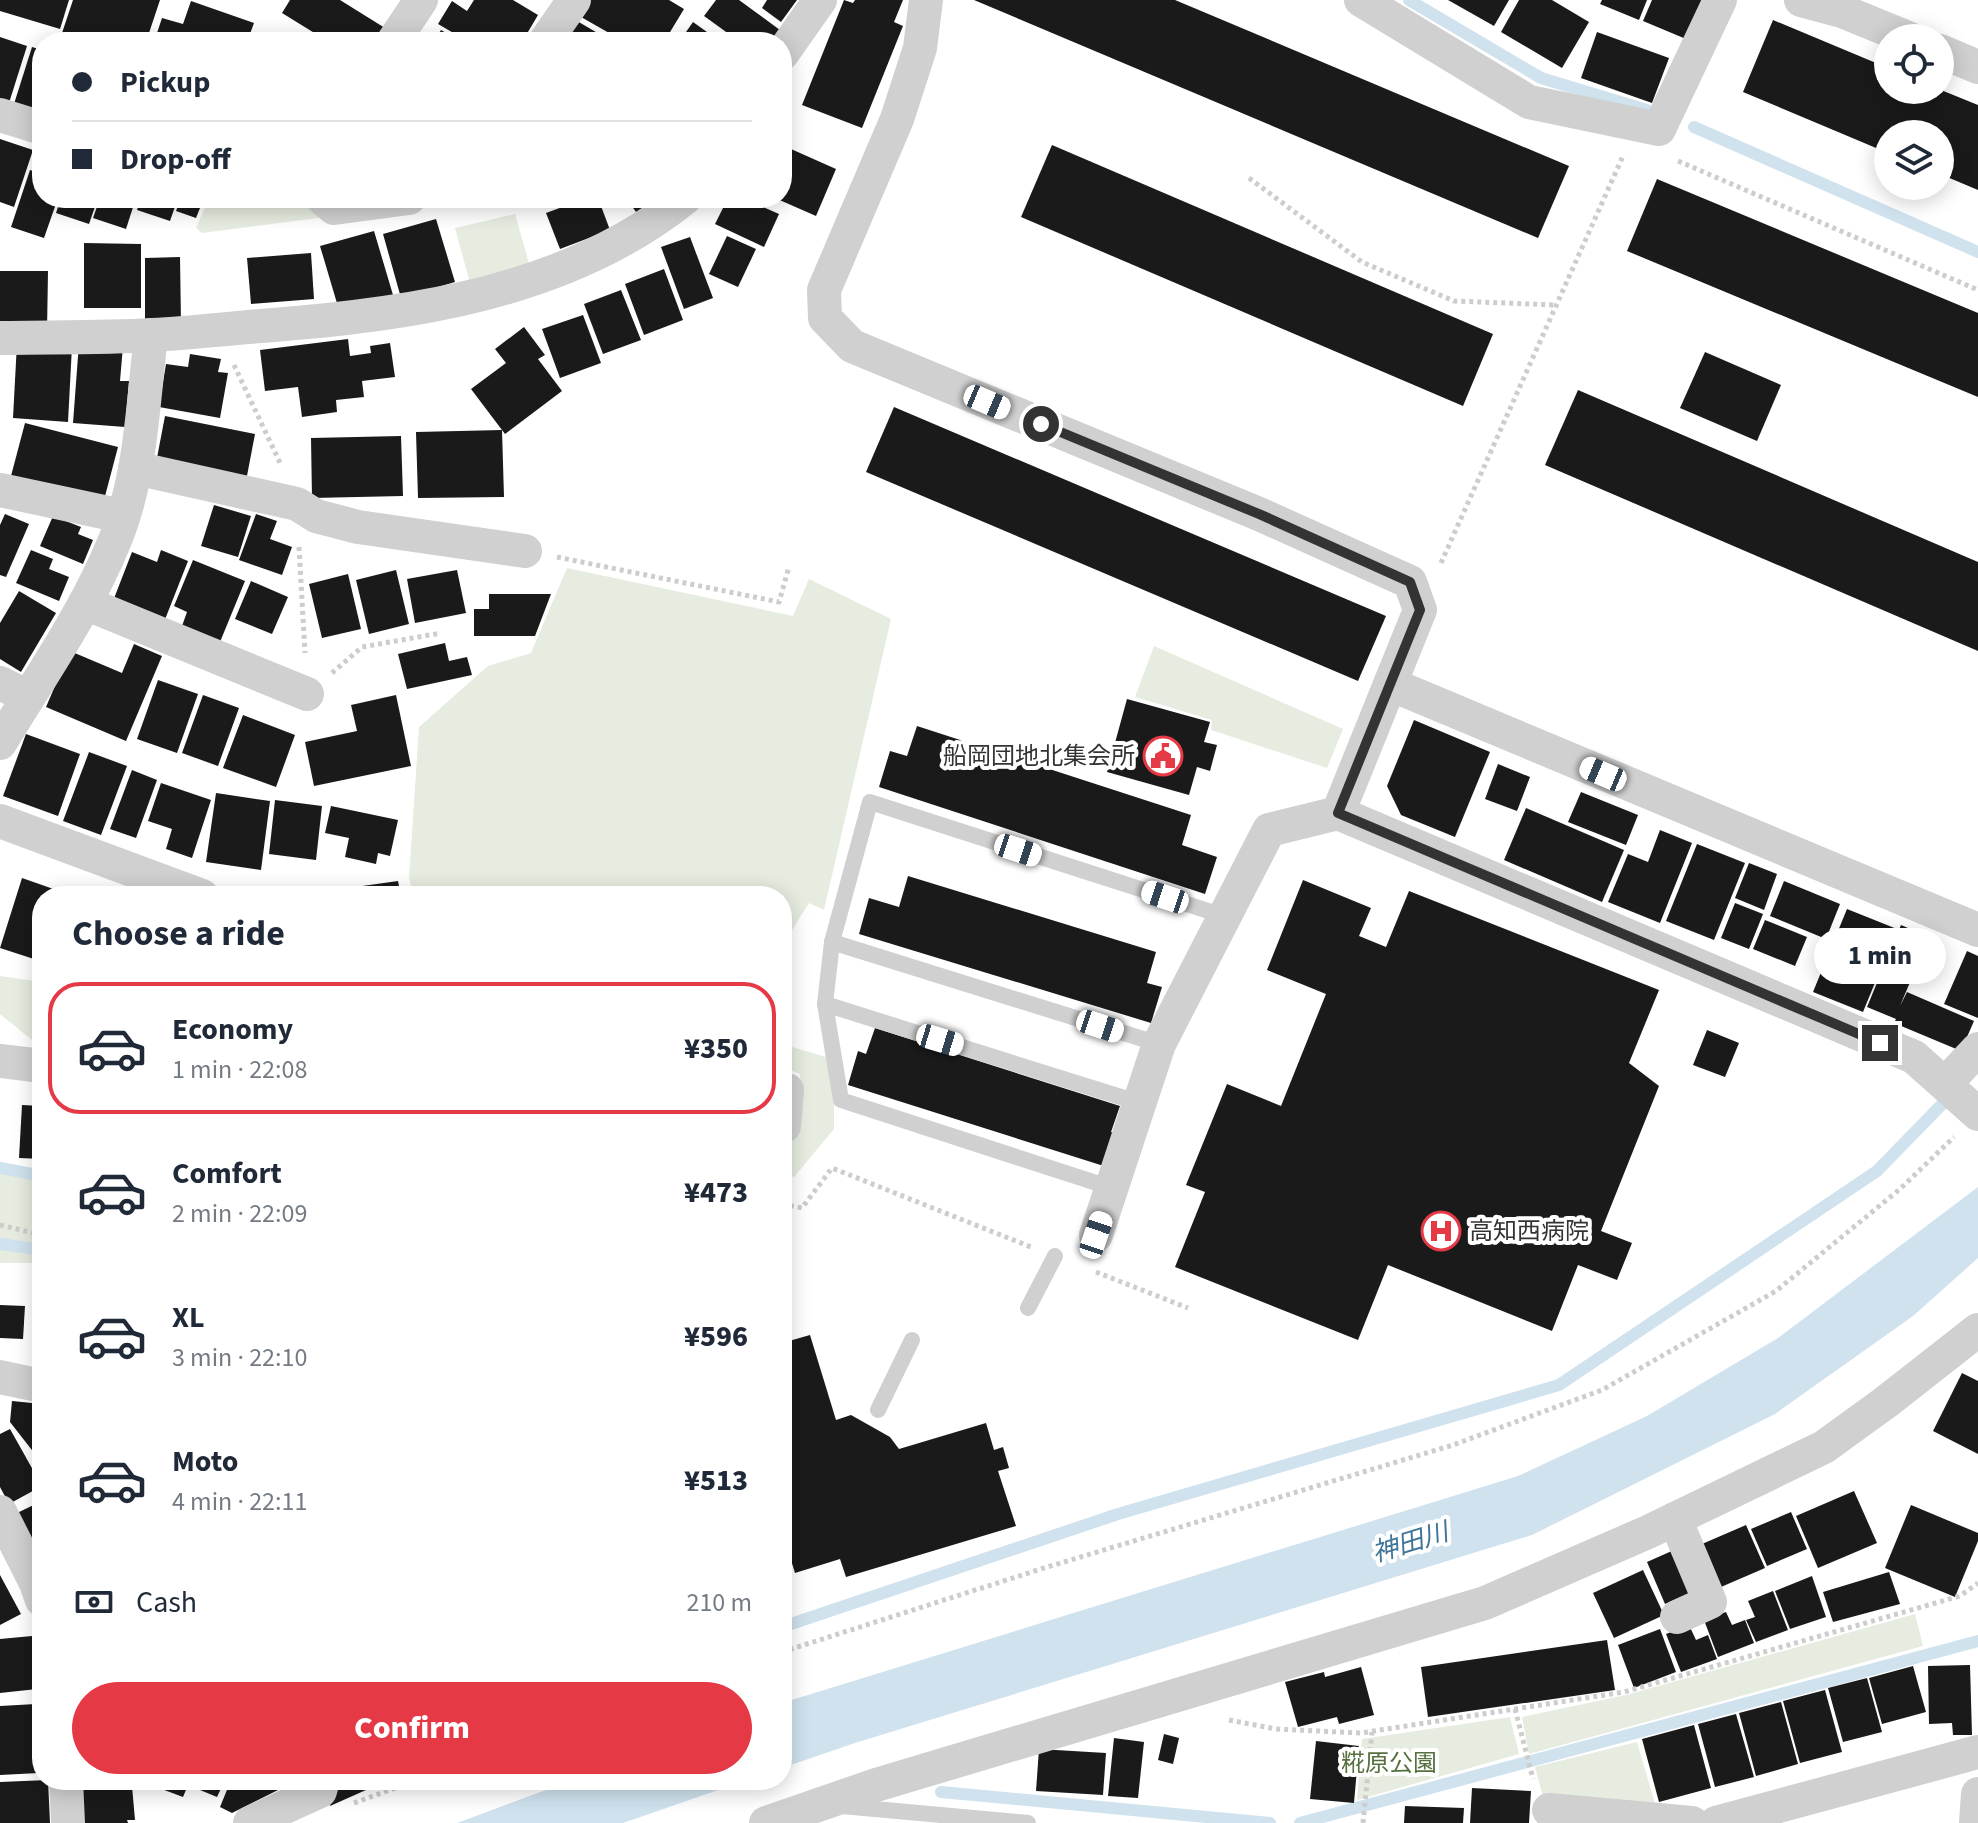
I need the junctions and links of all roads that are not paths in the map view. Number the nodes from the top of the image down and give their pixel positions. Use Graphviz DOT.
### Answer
graph roads {
  1 [pos="421,0"];
  2 [pos="574,0"];
  3 [pos="820,0"];
  4 [pos="926,0"];
  5 [pos="1361,0"];
  6 [pos="1720,0"];
  7 [pos="1801,0"];
  8 [pos="1874,24"];
  9 [pos="400,32"];
  10 [pos="552,32"];
  11 [pos="792,40"];
  12 [pos="1954,57"];
  13 [pos="1978,67"];
  14 [pos="0,115"];
  15 [pos="32,125"];
  16 [pos="672,208"];
  17 [pos="151,335"];
  18 [pos="0,338"];
  19 [pos="135,468"];
  20 [pos="0,490"];
  21 [pos="122,516"];
  22 [pos="525,551"];
  23 [pos="85,603"];
  24 [pos="1390,684"];
  25 [pos="14,690"];
  26 [pos="307,694"];
  27 [pos="0,743"];
  28 [pos="1338,813"];
  29 [pos="0,821"];
  30 [pos="175,886"];
  31 [pos="1224,916"];
  32 [pos="1978,930"];
  33 [pos="832,942"];
  34 [pos="825,1004"];
  35 [pos="0,1037"];
  36 [pos="1159,1044"];
  37 [pos="1978,1049"];
  38 [pos="23,1063"];
  39 [pos="1946,1083"];
  40 [pos="1140,1103"];
  41 [pos="1978,1114"];
  42 [pos="1112,1188"];
  43 [pos="1096,1235"];
  44 [pos="1055,1256"];
  45 [pos="1028,1308"];
  46 [pos="1978,1330"];
  47 [pos="912,1340"];
  48 [pos="0,1377"];
  49 [pos="32,1384"];
  50 [pos="878,1410"];
  51 [pos="0,1512"];
  52 [pos="1675,1519"];
  53 [pos="32,1575"];
  54 [pos="1677,1617"];
  55 [pos="1978,1752"];
  56 [pos="66,1790"];
  57 [pos="320,1790"];
  58 [pos="1978,1794"];
  59 [pos="821,1804"];
  60 [pos="1549,1810"];
  61 [pos="68,1823"];
  62 [pos="250,1823"];
  63 [pos="769,1823"];
  64 [pos="1028,1823"];
  65 [pos="1692,1823"];
  66 [pos="1716,1823"];
  67 [pos="1976,1823"];
  1 -- 9 [label="street"];
  2 -- 10 [label="street"];
  3 -- 11 [label="street"];
  4 -- 24 [label="street"];
  5 -- 6 [label="street"];
  7 -- 8 [label="street"];
  12 -- 13 [label="street"];
  14 -- 15 [label="street"];
  16 -- 17 [label="street"];
  17 -- 18 [label="street"];
  17 -- 19 [label="street"];
  19 -- 21 [label="street"];
  19 -- 22 [label="street"];
  20 -- 21 [label="street"];
  21 -- 23 [label="street"];
  23 -- 25 [label="street"];
  23 -- 26 [label="street"];
  24 -- 28 [label="street"];
  24 -- 32 [label="street"];
  25 -- 27 [label="street"];
  28 -- 31 [label="street"];
  28 -- 39 [label="street"];
  29 -- 30 [label="street"];
  31 -- 33 [label="lane"];
  31 -- 36 [label="street"];
  33 -- 34 [label="lane"];
  33 -- 36 [label="lane"];
  34 -- 40 [label="lane"];
  34 -- 42 [label="lane"];
  35 -- 38 [label="street"];
  36 -- 40 [label="street"];
  37 -- 39 [label="street"];
  39 -- 41 [label="street"];
  40 -- 42 [label="street"];
  42 -- 43 [label="street"];
  44 -- 45 [label="lane"];
  46 -- 52 [label="street"];
  47 -- 50 [label="lane"];
  48 -- 49 [label="street"];
  51 -- 53 [label="street"];
  52 -- 54 [label="street"];
  52 -- 59 [label="street"];
  55 -- 66 [label="street"];
  56 -- 61 [label="street"];
  57 -- 62 [label="street"];
  58 -- 67 [label="street"];
  59 -- 63 [label="street"];
  59 -- 64 [label="lane"];
  60 -- 65 [label="street"];
}
